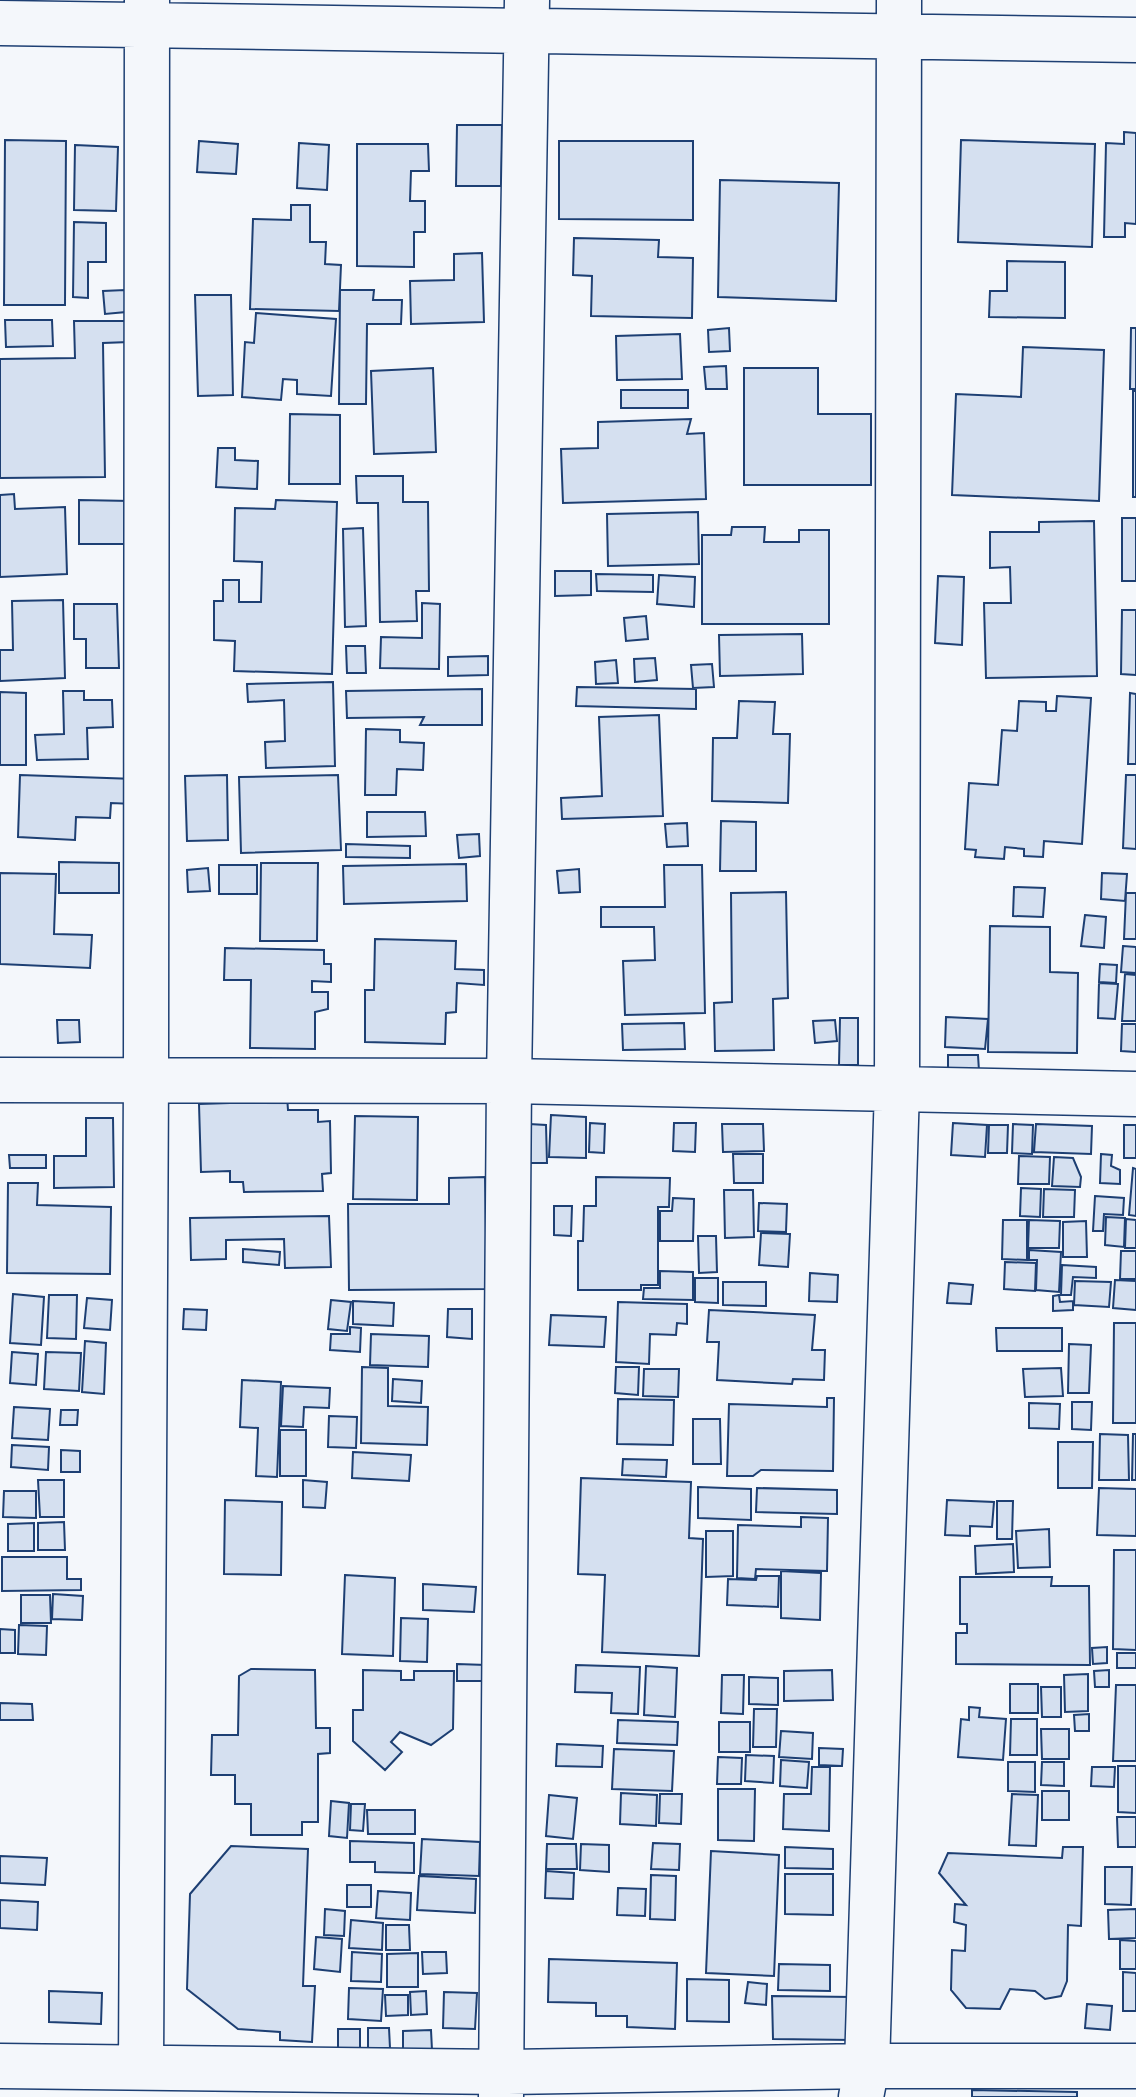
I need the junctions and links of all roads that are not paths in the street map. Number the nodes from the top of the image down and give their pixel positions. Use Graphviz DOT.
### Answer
graph roads {
  1 [pos="147,12"];
  2 [pos="527,15"];
  3 [pos="900,18"];
  4 [pos="0,23"];
  5 [pos="1136,40"];
  6 [pos="146,1079"];
  7 [pos="0,1080"];
  8 [pos="509,1081"];
  9 [pos="897,1088"];
  10 [pos="1136,1094"];
  11 [pos="0,2066"];
  12 [pos="141,2066"];
  13 [pos="1136,2066"];
  14 [pos="864,2082"];
  15 [pos="501,2084"];
  1 -- 2 [label="street"];
  1 -- 4 [label="street"];
  1 -- 6 [label="street"];
  2 -- 3 [label="street"];
  2 -- 8 [label="street"];
  3 -- 5 [label="street"];
  3 -- 9 [label="street"];
  6 -- 7 [label="street"];
  6 -- 8 [label="street"];
  6 -- 12 [label="street"];
  8 -- 9 [label="street"];
  8 -- 15 [label="street"];
  9 -- 10 [label="street"];
  9 -- 14 [label="street"];
  11 -- 12 [label="street"];
  12 -- 15 [label="street"];
  13 -- 14 [label="street"];
  14 -- 15 [label="street"];
}
